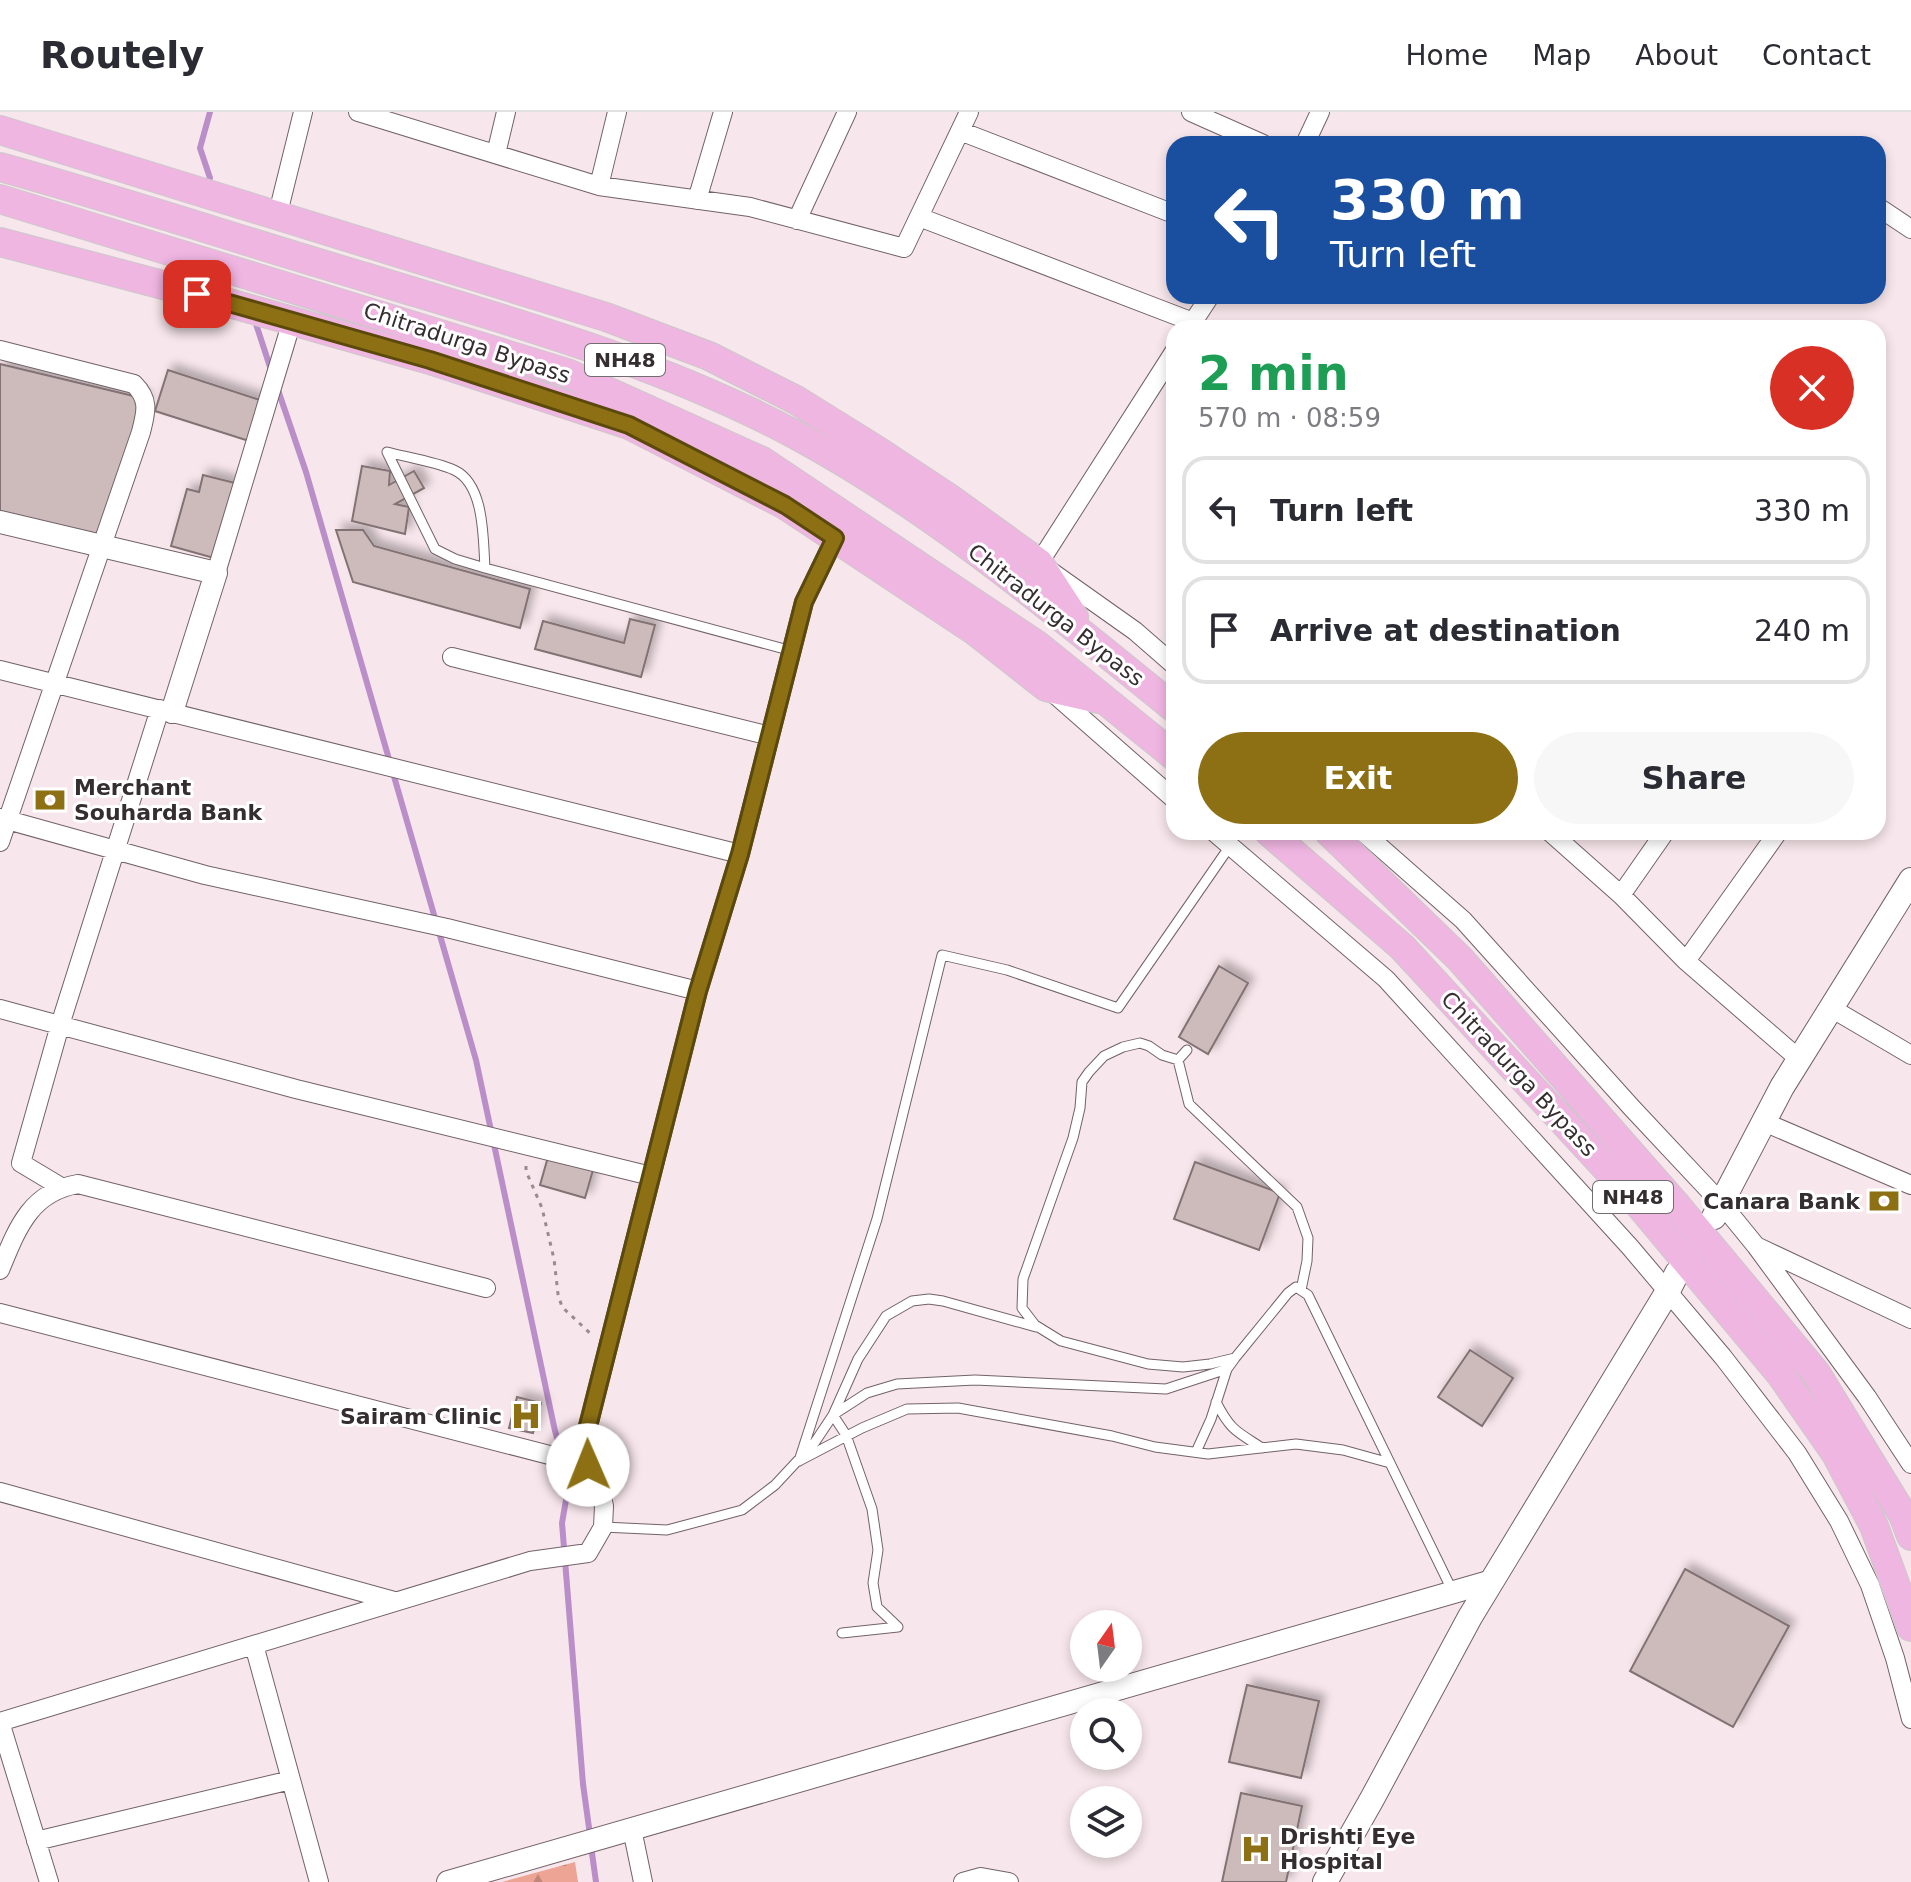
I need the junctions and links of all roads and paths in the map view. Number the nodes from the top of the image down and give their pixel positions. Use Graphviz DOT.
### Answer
graph roads {
  1 [pos="303,112"];
  2 [pos="358,112"];
  3 [pos="506,112"];
  4 [pos="617,112"];
  5 [pos="723,112"];
  6 [pos="847,112"];
  7 [pos="969,112"];
  8 [pos="1191,112"];
  9 [pos="1320,112"];
  10 [pos="402,118"];
  11 [pos="0,130"];
  12 [pos="960,131"];
  13 [pos="1245,136"];
  14 [pos="1309,136"];
  15 [pos="496,154"];
  16 [pos="0,167"];
  17 [pos="599,186"];
  18 [pos="0,199"];
  19 [pos="697,200"];
  20 [pos="1166,211"];
  21 [pos="1886,212"];
  22 [pos="277,217"];
  23 [pos="919,217"];
  24 [pos="797,220"];
  25 [pos="1911,229"];
  26 [pos="0,242"];
  27 [pos="1178,320"];
  28 [pos="292,321"];
  29 [pos="0,350"];
  30 [pos="1166,365"];
  31 [pos="0,522"];
  32 [pos="835,538"];
  33 [pos="101,547"];
  34 [pos="1039,563"];
  35 [pos="485,568"];
  36 [pos="216,573"];
  37 [pos="1088,639"];
  38 [pos="792,651"];
  39 [pos="452,657"];
  40 [pos="1166,658"];
  41 [pos="0,670"];
  42 [pos="53,684"];
  43 [pos="1046,687"];
  44 [pos="1103,700"];
  45 [pos="1166,702"];
  46 [pos="166,710"];
  47 [pos="770,736"];
  48 [pos="1166,750"];
  49 [pos="1166,792"];
  50 [pos="4,819"];
  51 [pos="1223,840"];
  52 [pos="1278,840"];
  53 [pos="1337,840"];
  54 [pos="1372,840"];
  55 [pos="1559,840"];
  56 [pos="1659,840"];
  57 [pos="1772,840"];
  58 [pos="0,842"];
  59 [pos="1230,846"];
  60 [pos="114,850"];
  61 [pos="740,854"];
  62 [pos="1911,880"];
  63 [pos="1621,895"];
  64 [pos="1686,961"];
  65 [pos="698,991"];
  66 [pos="1831,1008"];
  67 [pos="0,1009"];
  68 [pos="60,1025"];
  69 [pos="1187,1050"];
  70 [pos="1911,1055"];
  71 [pos="1799,1059"];
  72 [pos="1178,1060"];
  73 [pos="1764,1122"];
  74 [pos="530,1147"];
  75 [pos="651,1176"];
  76 [pos="1911,1185"];
  77 [pos="61,1187"];
  78 [pos="1718,1210"];
  79 [pos="1756,1246"];
  80 [pos="0,1270"];
  81 [pos="1672,1282"];
  82 [pos="486,1288"];
  83 [pos="1301,1290"];
  84 [pos="0,1313"];
  85 [pos="1911,1319"];
  86 [pos="1041,1329"];
  87 [pos="607,1353"];
  88 [pos="1235,1358"];
  89 [pos="1227,1369"];
  90 [pos="1216,1402"];
  91 [pos="833,1415"];
  92 [pos="846,1435"];
  93 [pos="1262,1448"];
  94 [pos="1196,1452"];
  95 [pos="799,1461"];
  96 [pos="1390,1463"];
  97 [pos="1911,1464"];
  98 [pos="588,1465"];
  99 [pos="0,1492"];
  100 [pos="603,1527"];
  101 [pos="1911,1536"];
  102 [pos="1492,1581"];
  103 [pos="1453,1592"];
  104 [pos="396,1601"];
  105 [pos="1911,1627"];
  106 [pos="842,1633"];
  107 [pos="254,1645"];
  108 [pos="1911,1719"];
  109 [pos="0,1722"];
  110 [pos="291,1780"];
  111 [pos="632,1829"];
  112 [pos="36,1841"];
  113 [pos="49,1882"];
  114 [pos="319,1882"];
  115 [pos="448,1882"];
  116 [pos="643,1882"];
  117 [pos="963,1882"];
  118 [pos="1009,1882"];
  119 [pos="1325,1882"];
  1 -- 22 [label="street"];
  2 -- 10 [label="street"];
  3 -- 15 [label="street"];
  4 -- 17 [label="street"];
  5 -- 19 [label="street"];
  6 -- 24 [label="street"];
  7 -- 12 [label="street"];
  8 -- 13 [label="street"];
  9 -- 14 [label="street"];
  10 -- 15 [label="street"];
  11 -- 22 [label="main road"];
  12 -- 20 [label="street"];
  12 -- 23 [label="street"];
  15 -- 17 [label="street"];
  16 -- 37 [label="main road, Chitradurga Bypass / NH48"];
  17 -- 19 [label="street"];
  18 -- 44 [label="main road, Chitradurga Bypass / NH48"];
  19 -- 24 [label="street"];
  21 -- 25 [label="street"];
  22 -- 34 [label="main road"];
  23 -- 24 [label="street"];
  23 -- 27 [label="street"];
  26 -- 28 [label="main road"];
  28 -- 32 [label="main road"];
  28 -- 36 [label="street"];
  29 -- 33 [label="street"];
  30 -- 34 [label="street"];
  31 -- 33 [label="street"];
  32 -- 38 [label="street"];
  32 -- 43 [label="main road"];
  33 -- 36 [label="street"];
  33 -- 42 [label="street"];
  34 -- 37 [label="main road"];
  34 -- 40 [label="street"];
  35 -- 35 [label="lane"];
  35 -- 38 [label="lane"];
  36 -- 46 [label="street"];
  37 -- 45 [label="main road, Chitradurga Bypass / NH48"];
  38 -- 47 [label="street"];
  39 -- 47 [label="street"];
  41 -- 42 [label="street"];
  42 -- 46 [label="street"];
  42 -- 50 [label="street"];
  43 -- 44 [label="main road"];
  43 -- 49 [label="street"];
  44 -- 48 [label="main road, Chitradurga Bypass / NH48"];
  46 -- 60 [label="street"];
  46 -- 61 [label="street"];
  47 -- 61 [label="street"];
  50 -- 58 [label="street"];
  50 -- 60 [label="street"];
  51 -- 59 [label="street"];
  52 -- 105 [label="main road, Chitradurga Bypass / NH48"];
  53 -- 101 [label="main road, Chitradurga Bypass / NH48"];
  54 -- 78 [label="street"];
  55 -- 63 [label="street"];
  56 -- 63 [label="street"];
  57 -- 64 [label="street"];
  59 -- 81 [label="street"];
  59 -- 95 [label="lane"];
  60 -- 65 [label="street"];
  60 -- 68 [label="street"];
  61 -- 65 [label="street"];
  62 -- 66 [label="main road"];
  63 -- 64 [label="street"];
  64 -- 71 [label="street"];
  65 -- 75 [label="street"];
  66 -- 70 [label="street"];
  66 -- 71 [label="main road"];
  67 -- 68 [label="street"];
  68 -- 74 [label="street"];
  68 -- 77 [label="street"];
  69 -- 72 [label="lane"];
  71 -- 73 [label="main road"];
  72 -- 83 [label="lane"];
  72 -- 86 [label="lane"];
  73 -- 76 [label="street"];
  73 -- 78 [label="main road"];
  74 -- 75 [label="street"];
  74 -- 87 [label="path"];
  75 -- 87 [label="street"];
  77 -- 80 [label="street"];
  77 -- 82 [label="street"];
  78 -- 79 [label="street"];
  79 -- 85 [label="street"];
  79 -- 97 [label="street"];
  81 -- 102 [label="main road"];
  81 -- 108 [label="street"];
  83 -- 88 [label="lane"];
  83 -- 96 [label="lane"];
  84 -- 98 [label="street"];
  86 -- 88 [label="lane"];
  86 -- 91 [label="lane"];
  87 -- 98 [label="street"];
  88 -- 89 [label="lane"];
  89 -- 90 [label="lane"];
  89 -- 91 [label="lane"];
  90 -- 93 [label="lane"];
  90 -- 94 [label="lane"];
  91 -- 92 [label="lane"];
  91 -- 95 [label="lane"];
  92 -- 94 [label="lane"];
  92 -- 95 [label="lane"];
  92 -- 106 [label="lane"];
  93 -- 94 [label="lane"];
  93 -- 96 [label="lane"];
  95 -- 100 [label="lane"];
  96 -- 103 [label="lane"];
  98 -- 100 [label="street"];
  99 -- 104 [label="street"];
  100 -- 104 [label="street"];
  102 -- 103 [label="street"];
  102 -- 119 [label="main road"];
  103 -- 111 [label="street"];
  104 -- 107 [label="street"];
  107 -- 109 [label="street"];
  107 -- 110 [label="street"];
  109 -- 112 [label="street"];
  110 -- 112 [label="street"];
  110 -- 114 [label="street"];
  111 -- 115 [label="street"];
  111 -- 116 [label="street"];
  112 -- 113 [label="street"];
  117 -- 118 [label="street"];
}
